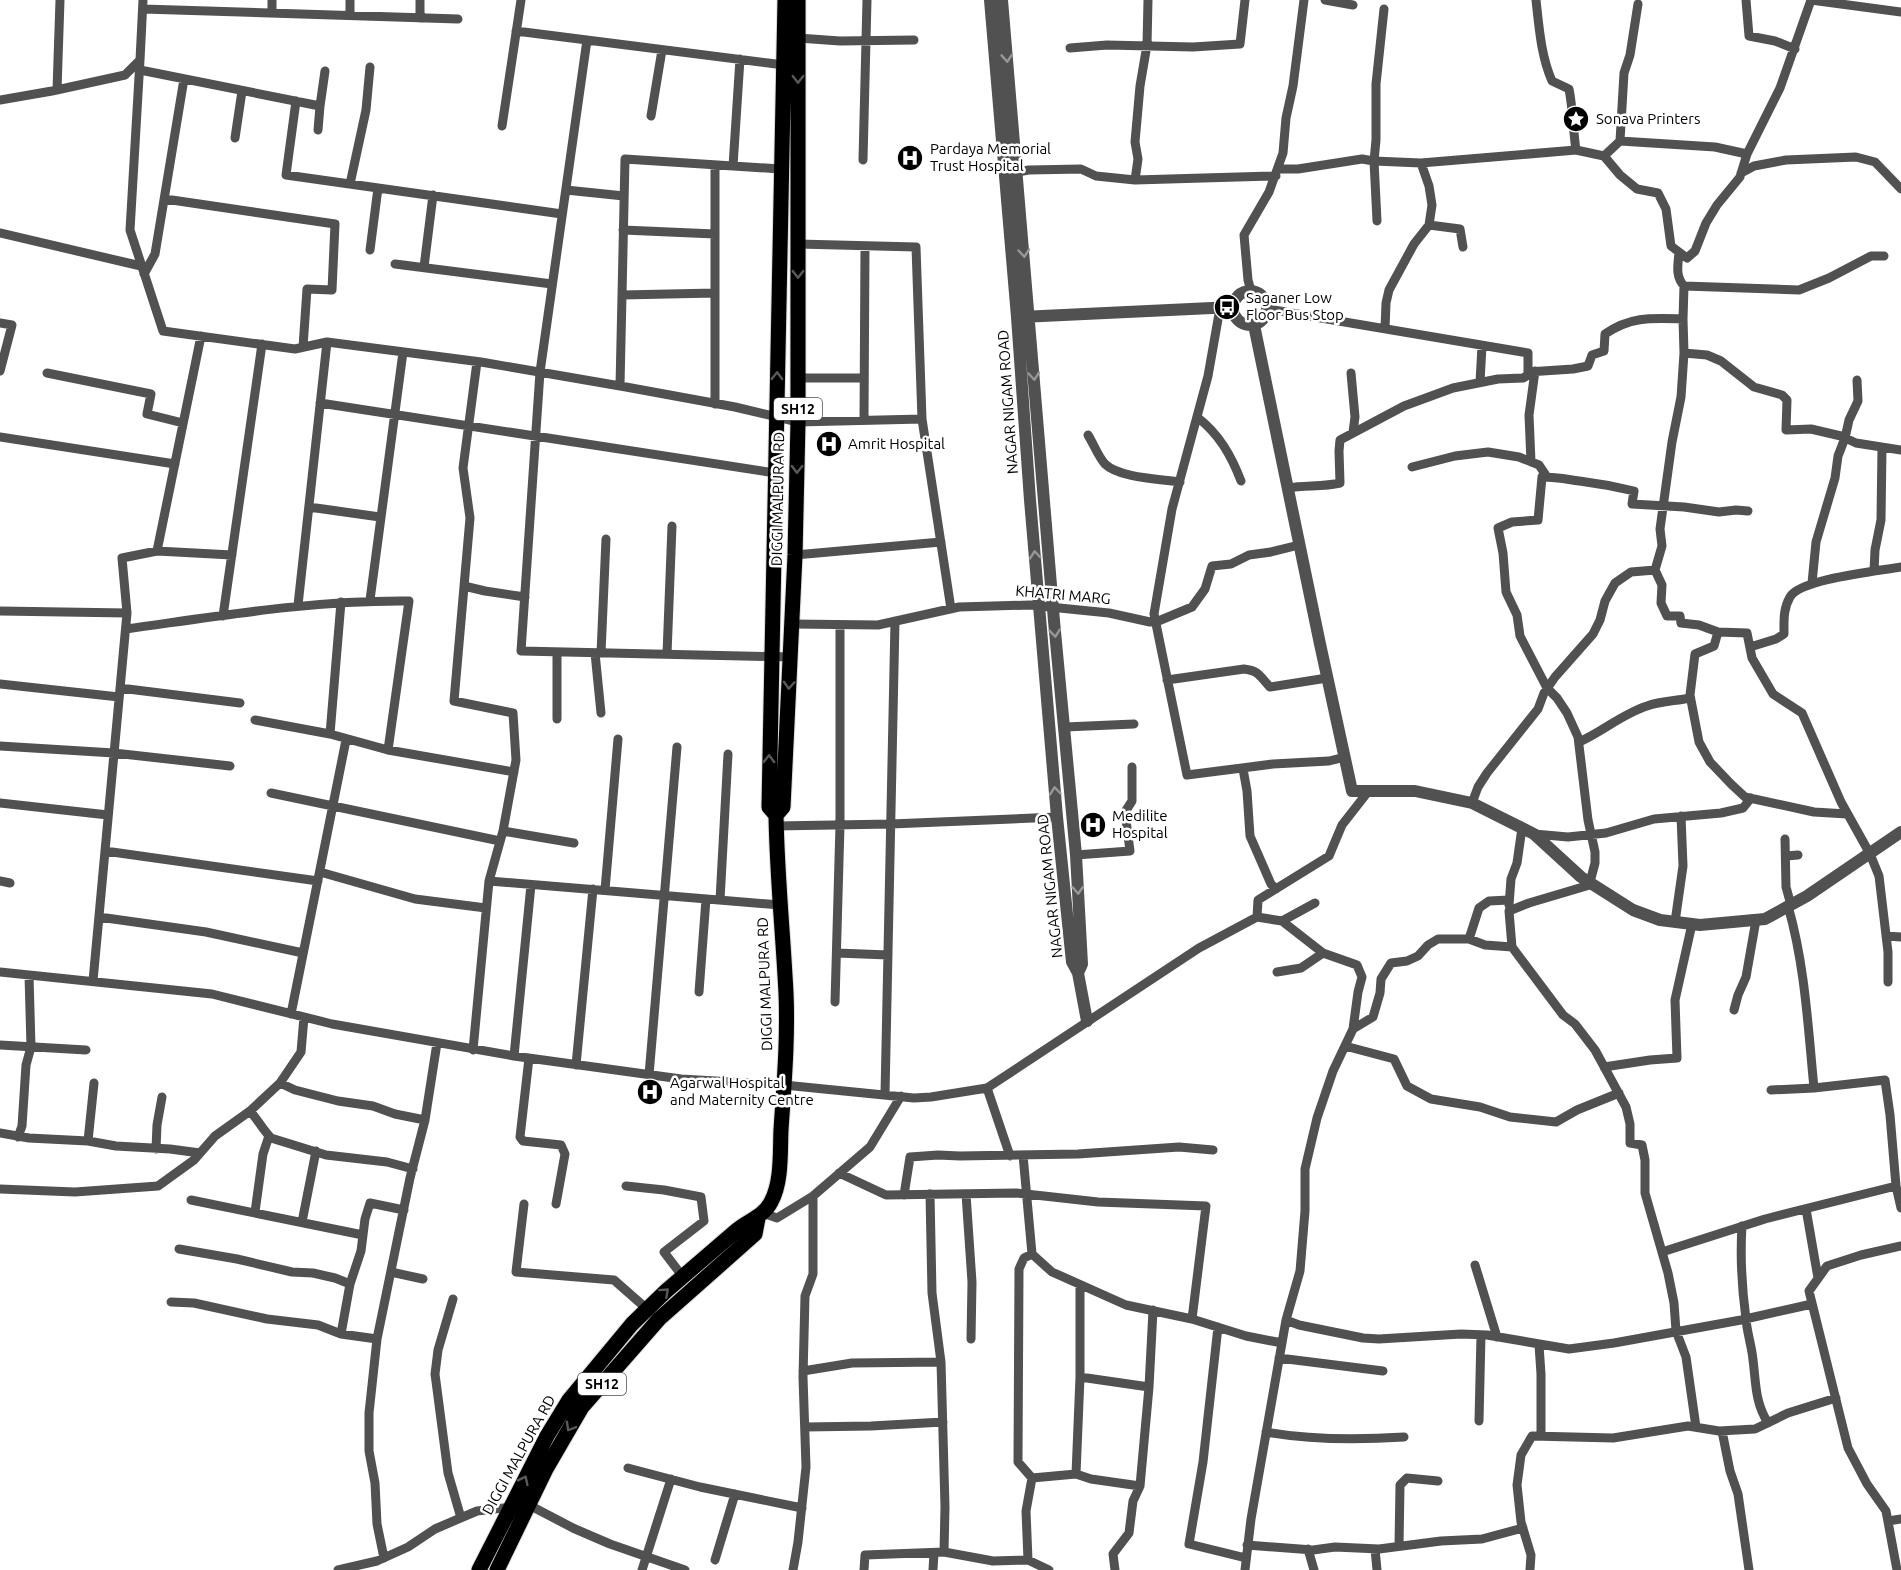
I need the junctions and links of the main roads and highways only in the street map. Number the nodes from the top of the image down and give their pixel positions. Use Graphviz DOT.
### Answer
graph roads {
  1 [pos="785,0"];
  2 [pos="798,0"];
  3 [pos="776,821"];
  4 [pos="759,1222"];
  5 [pos="479,1570"];
  6 [pos="497,1570"];
  3 -- 1 [label="main road, DIGGI MALPURA RD, one-way"];
  2 -- 3 [label="main road, DIGGI MALPURA RD / SH12, one-way"];
  3 -- 4 [label="main road, DIGGI MALPURA RD / SH12"];
  5 -- 4 [label="main road, DIGGI MALPURA RD, one-way"];
  4 -- 6 [label="main road, DIGGI MALPURA RD / SH12, one-way"];
}
